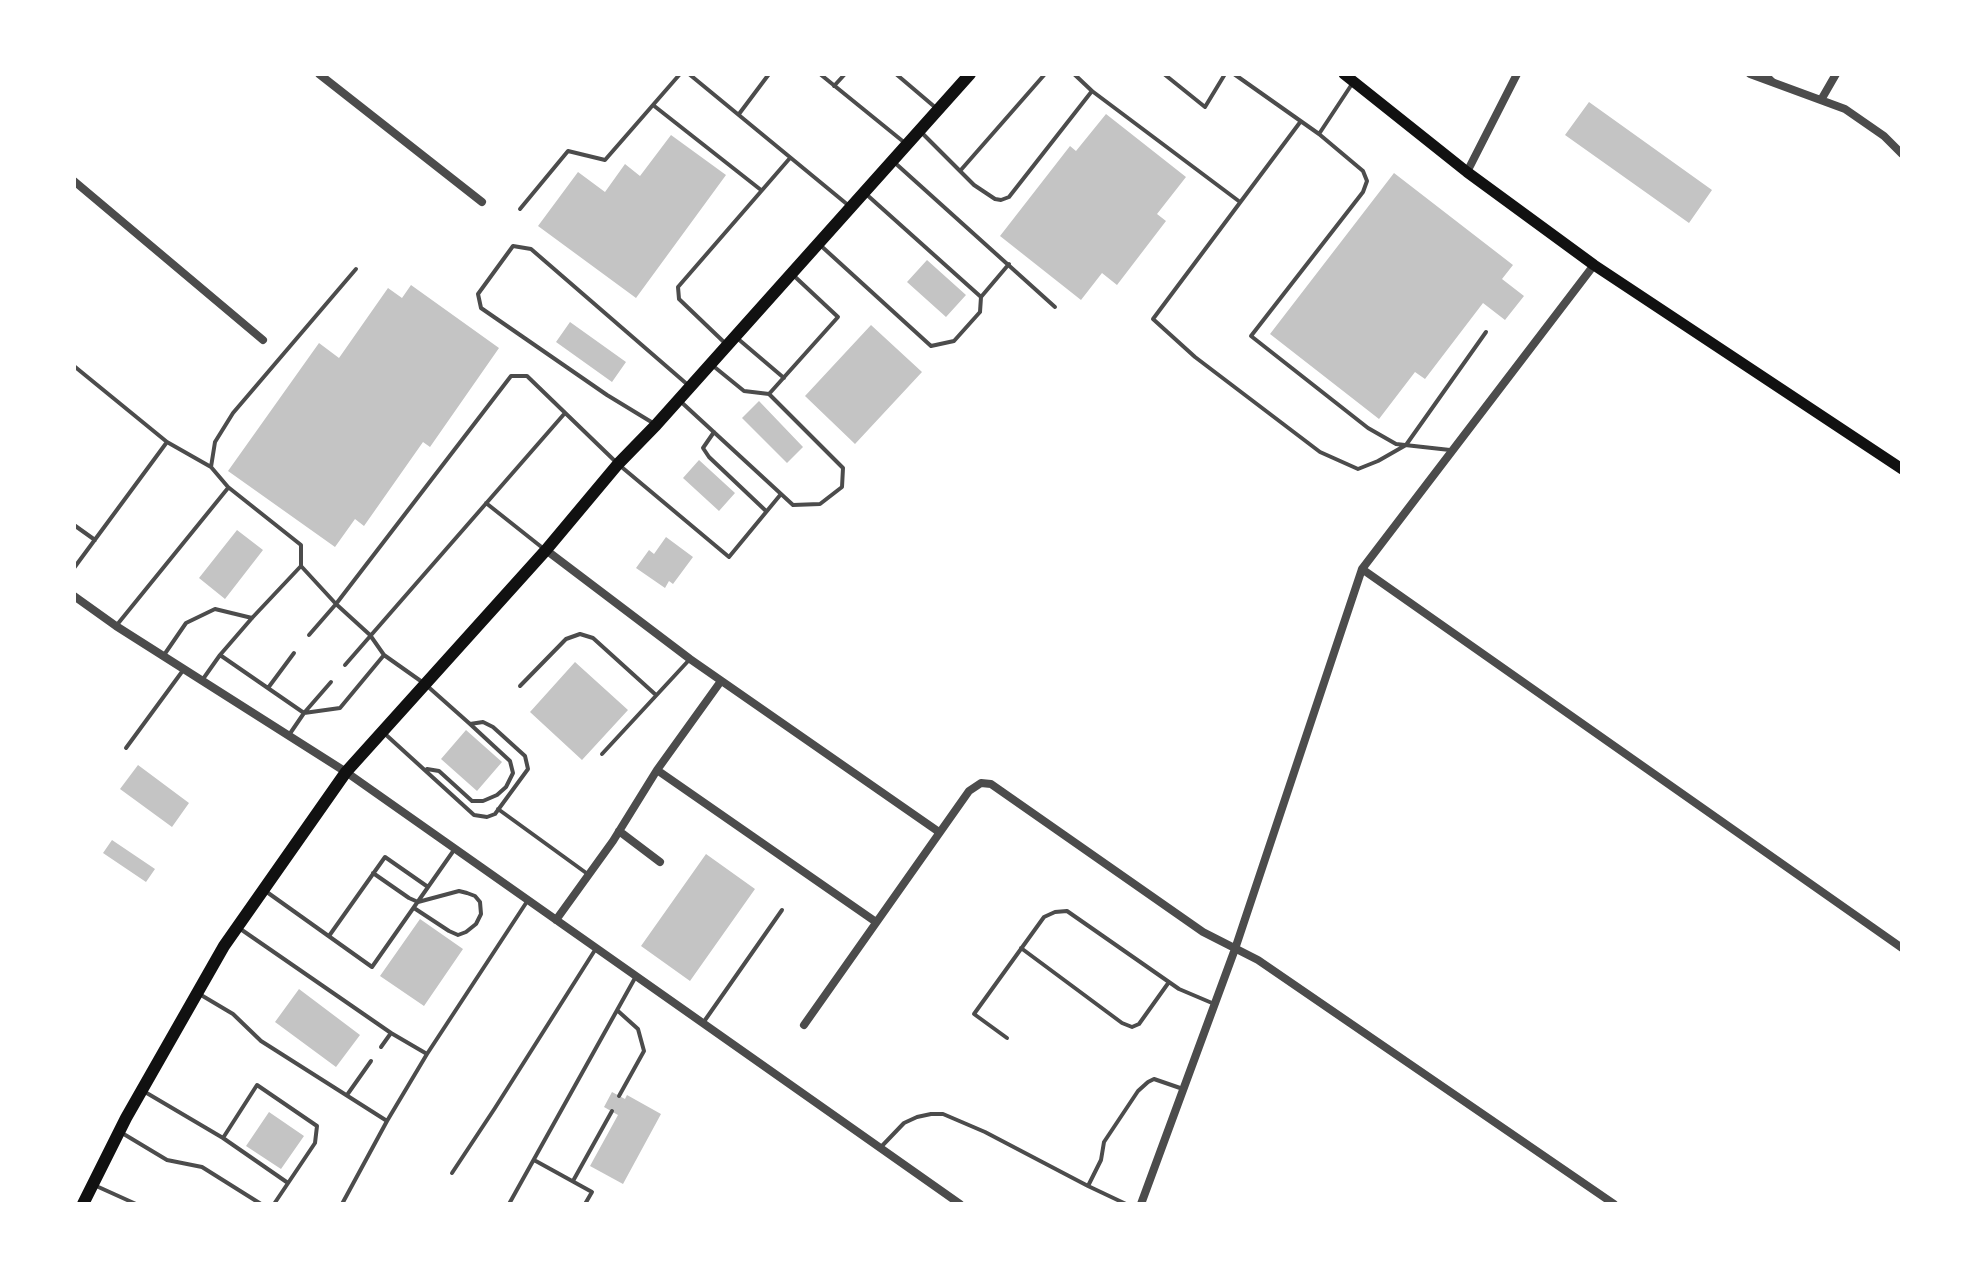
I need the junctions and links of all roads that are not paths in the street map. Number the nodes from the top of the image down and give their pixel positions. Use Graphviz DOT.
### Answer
graph roads {
  1 [pos="319,74"];
  2 [pos="680,74"];
  3 [pos="689,74"];
  4 [pos="769,74"];
  5 [pos="820,74"];
  6 [pos="845,74"];
  7 [pos="896,74"];
  8 [pos="970,74"];
  9 [pos="1045,74"];
  10 [pos="1074,74"];
  11 [pos="1164,74"];
  12 [pos="1225,74"];
  13 [pos="1234,74"];
  14 [pos="1517,74"];
  15 [pos="1750,74"];
  16 [pos="1767,74"];
  17 [pos="1836,74"];
  18 [pos="1348,78"];
  19 [pos="1776,82"];
  20 [pos="834,86"];
  21 [pos="1092,91"];
  22 [pos="1821,100"];
  23 [pos="653,105"];
  24 [pos="938,110"];
  25 [pos="739,115"];
  26 [pos="1301,121"];
  27 [pos="920,130"];
  28 [pos="1319,134"];
  29 [pos="907,144"];
  30 [pos="1902,154"];
  31 [pos="790,158"];
  32 [pos="892,161"];
  33 [pos="960,171"];
  34 [pos="1467,172"];
  35 [pos="74,181"];
  36 [pos="762,190"];
  37 [pos="863,192"];
  38 [pos="482,202"];
  39 [pos="1240,202"];
  40 [pos="849,207"];
  41 [pos="520,209"];
  42 [pos="817,243"];
  43 [pos="1009,264"];
  44 [pos="1594,265"];
  45 [pos="356,269"];
  46 [pos="791,273"];
  47 [pos="981,297"];
  48 [pos="1055,307"];
  49 [pos="1486,332"];
  50 [pos="263,340"];
  51 [pos="731,340"];
  52 [pos="710,364"];
  53 [pos="74,366"];
  54 [pos="784,378"];
  55 [pos="690,387"];
  56 [pos="769,394"];
  57 [pos="679,399"];
  58 [pos="565,413"];
  59 [pos="656,425"];
  60 [pos="714,432"];
  61 [pos="167,442"];
  62 [pos="1406,445"];
  63 [pos="1452,451"];
  64 [pos="618,464"];
  65 [pos="211,467"];
  66 [pos="1902,469"];
  67 [pos="228,487"];
  68 [pos="781,494"];
  69 [pos="486,503"];
  70 [pos="766,511"];
  71 [pos="74,525"];
  72 [pos="95,540"];
  73 [pos="546,550"];
  74 [pos="301,566"];
  75 [pos="74,568"];
  76 [pos="1362,569"];
  77 [pos="74,596"];
  78 [pos="336,604"];
  79 [pos="252,618"];
  80 [pos="116,626"];
  81 [pos="309,635"];
  82 [pos="370,635"];
  83 [pos="294,653"];
  84 [pos="220,655"];
  85 [pos="384,655"];
  86 [pos="164,656"];
  87 [pos="690,659"];
  88 [pos="345,665"];
  89 [pos="184,669"];
  90 [pos="202,680"];
  91 [pos="721,681"];
  92 [pos="331,682"];
  93 [pos="425,684"];
  94 [pos="520,686"];
  95 [pos="268,688"];
  96 [pos="656,695"];
  97 [pos="304,713"];
  98 [pos="470,724"];
  99 [pos="382,731"];
  100 [pos="289,735"];
  101 [pos="126,748"];
  102 [pos="602,754"];
  103 [pos="424,768"];
  104 [pos="657,770"];
  105 [pos="346,772"];
  106 [pos="498,809"];
  107 [pos="619,831"];
  108 [pos="939,832"];
  109 [pos="455,848"];
  110 [pos="660,862"];
  111 [pos="373,873"];
  112 [pos="589,875"];
  113 [pos="428,887"];
  114 [pos="263,890"];
  115 [pos="528,900"];
  116 [pos="418,902"];
  117 [pos="414,908"];
  118 [pos="782,910"];
  119 [pos="556,920"];
  120 [pos="876,922"];
  121 [pos="237,927"];
  122 [pos="329,936"];
  123 [pos="597,948"];
  124 [pos="1021,948"];
  125 [pos="1902,948"];
  126 [pos="1235,949"];
  127 [pos="636,976"];
  128 [pos="1169,982"];
  129 [pos="198,992"];
  130 [pos="1215,1004"];
  131 [pos="617,1010"];
  132 [pos="703,1023"];
  133 [pos="804,1025"];
  134 [pos="391,1033"];
  135 [pos="1007,1038"];
  136 [pos="381,1047"];
  137 [pos="427,1054"];
  138 [pos="371,1061"];
  139 [pos="1183,1089"];
  140 [pos="142,1091"];
  141 [pos="347,1095"];
  142 [pos="619,1096"];
  143 [pos="612,1111"];
  144 [pos="387,1121"];
  145 [pos="119,1132"];
  146 [pos="223,1138"];
  147 [pos="880,1148"];
  148 [pos="534,1160"];
  149 [pos="452,1173"];
  150 [pos="573,1181"];
  151 [pos="288,1183"];
  152 [pos="93,1185"];
  153 [pos="1088,1186"];
  154 [pos="258,1203"];
  155 [pos="83,1204"];
  156 [pos="136,1204"];
  157 [pos="274,1204"];
  158 [pos="342,1204"];
  159 [pos="509,1204"];
  160 [pos="585,1204"];
  161 [pos="960,1204"];
  162 [pos="1126,1204"];
  163 [pos="1141,1204"];
  164 [pos="1614,1204"];
  1 -- 38 [label="street"];
  2 -- 23 [label="lane"];
  3 -- 25 [label="lane"];
  4 -- 25 [label="lane"];
  5 -- 20 [label="lane"];
  6 -- 20 [label="lane"];
  7 -- 24 [label="lane"];
  8 -- 24 [label="highway"];
  9 -- 33 [label="lane"];
  10 -- 21 [label="lane"];
  11 -- 12 [label="lane"];
  13 -- 26 [label="lane"];
  14 -- 34 [label="street"];
  15 -- 19 [label="street"];
  16 -- 19 [label="lane"];
  17 -- 22 [label="street"];
  18 -- 28 [label="lane"];
  18 -- 34 [label="main road"];
  19 -- 22 [label="street"];
  20 -- 29 [label="lane"];
  21 -- 33 [label="lane"];
  21 -- 39 [label="lane"];
  22 -- 30 [label="street"];
  23 -- 36 [label="lane"];
  23 -- 41 [label="lane"];
  24 -- 27 [label="highway"];
  25 -- 31 [label="lane"];
  26 -- 28 [label="lane"];
  26 -- 39 [label="lane"];
  27 -- 29 [label="highway"];
  27 -- 33 [label="lane"];
  28 -- 62 [label="lane"];
  29 -- 32 [label="highway"];
  31 -- 36 [label="lane"];
  31 -- 40 [label="lane"];
  32 -- 37 [label="highway"];
  32 -- 43 [label="lane"];
  34 -- 44 [label="main road"];
  35 -- 50 [label="street"];
  36 -- 51 [label="lane"];
  37 -- 40 [label="highway"];
  37 -- 47 [label="lane"];
  39 -- 62 [label="lane"];
  40 -- 42 [label="highway"];
  42 -- 46 [label="highway"];
  42 -- 47 [label="lane"];
  43 -- 47 [label="lane"];
  43 -- 48 [label="lane"];
  44 -- 63 [label="street"];
  44 -- 66 [label="main road"];
  45 -- 65 [label="lane"];
  46 -- 51 [label="highway"];
  46 -- 54 [label="lane"];
  49 -- 62 [label="lane"];
  51 -- 52 [label="highway"];
  51 -- 54 [label="lane"];
  52 -- 55 [label="highway"];
  52 -- 56 [label="lane"];
  53 -- 61 [label="lane"];
  54 -- 56 [label="lane"];
  55 -- 57 [label="highway"];
  55 -- 59 [label="lane"];
  56 -- 68 [label="lane"];
  57 -- 59 [label="highway"];
  57 -- 60 [label="lane"];
  58 -- 64 [label="lane"];
  58 -- 69 [label="lane"];
  58 -- 78 [label="lane"];
  59 -- 64 [label="highway"];
  60 -- 68 [label="lane"];
  60 -- 70 [label="lane"];
  61 -- 65 [label="lane"];
  61 -- 72 [label="lane"];
  62 -- 63 [label="lane"];
  63 -- 76 [label="street"];
  64 -- 70 [label="lane"];
  64 -- 73 [label="highway"];
  65 -- 67 [label="lane"];
  67 -- 74 [label="lane"];
  67 -- 80 [label="lane"];
  68 -- 70 [label="lane"];
  69 -- 73 [label="lane"];
  69 -- 82 [label="lane"];
  71 -- 72 [label="lane"];
  72 -- 75 [label="lane"];
  73 -- 87 [label="street"];
  73 -- 93 [label="highway"];
  74 -- 78 [label="lane"];
  74 -- 79 [label="lane"];
  76 -- 125 [label="street"];
  76 -- 126 [label="street"];
  77 -- 80 [label="street"];
  78 -- 81 [label="lane"];
  78 -- 82 [label="lane"];
  79 -- 84 [label="lane"];
  79 -- 86 [label="lane"];
  80 -- 86 [label="street"];
  82 -- 85 [label="lane"];
  82 -- 88 [label="lane"];
  83 -- 95 [label="lane"];
  84 -- 90 [label="lane"];
  84 -- 95 [label="lane"];
  85 -- 93 [label="lane"];
  85 -- 97 [label="lane"];
  86 -- 89 [label="street"];
  87 -- 91 [label="street"];
  87 -- 96 [label="lane"];
  89 -- 90 [label="street"];
  89 -- 101 [label="lane"];
  90 -- 100 [label="street"];
  91 -- 104 [label="street"];
  91 -- 108 [label="street"];
  92 -- 97 [label="lane"];
  93 -- 98 [label="lane"];
  93 -- 99 [label="highway"];
  94 -- 96 [label="lane"];
  95 -- 97 [label="lane"];
  96 -- 102 [label="lane"];
  97 -- 100 [label="lane"];
  98 -- 103 [label="lane"];
  98 -- 106 [label="lane"];
  99 -- 103 [label="lane"];
  99 -- 105 [label="highway"];
  100 -- 105 [label="street"];
  103 -- 106 [label="lane"];
  104 -- 107 [label="street"];
  104 -- 120 [label="street"];
  105 -- 109 [label="street"];
  105 -- 114 [label="highway"];
  106 -- 112 [label="lane"];
  107 -- 110 [label="street"];
  107 -- 112 [label="street"];
  108 -- 120 [label="street"];
  108 -- 126 [label="street"];
  109 -- 113 [label="lane"];
  109 -- 115 [label="street"];
  111 -- 113 [label="lane"];
  111 -- 116 [label="lane"];
  111 -- 122 [label="lane"];
  112 -- 119 [label="street"];
  113 -- 116 [label="lane"];
  114 -- 121 [label="highway"];
  114 -- 122 [label="lane"];
  115 -- 119 [label="street"];
  115 -- 137 [label="lane"];
  116 -- 117 [label="lane"];
  116 -- 117 [label="lane"];
  117 -- 122 [label="lane"];
  118 -- 132 [label="lane"];
  119 -- 123 [label="street"];
  120 -- 133 [label="street"];
  121 -- 129 [label="highway"];
  121 -- 134 [label="lane"];
  123 -- 127 [label="street"];
  123 -- 149 [label="lane"];
  124 -- 128 [label="lane"];
  124 -- 128 [label="lane"];
  124 -- 135 [label="lane"];
  126 -- 130 [label="street"];
  126 -- 164 [label="street"];
  127 -- 131 [label="lane"];
  127 -- 132 [label="street"];
  128 -- 130 [label="lane"];
  129 -- 140 [label="highway"];
  129 -- 141 [label="lane"];
  130 -- 139 [label="street"];
  131 -- 142 [label="lane"];
  131 -- 148 [label="lane"];
  132 -- 147 [label="street"];
  134 -- 136 [label="lane"];
  134 -- 137 [label="lane"];
  137 -- 144 [label="lane"];
  138 -- 141 [label="lane"];
  139 -- 153 [label="lane"];
  139 -- 163 [label="street"];
  140 -- 145 [label="highway"];
  140 -- 146 [label="lane"];
  141 -- 144 [label="lane"];
  143 -- 150 [label="lane"];
  144 -- 158 [label="lane"];
  145 -- 152 [label="highway"];
  145 -- 154 [label="lane"];
  146 -- 151 [label="lane"];
  146 -- 151 [label="lane"];
  147 -- 153 [label="lane"];
  147 -- 161 [label="street"];
  148 -- 150 [label="lane"];
  148 -- 159 [label="lane"];
  150 -- 160 [label="lane"];
  151 -- 157 [label="lane"];
  152 -- 155 [label="highway"];
  152 -- 156 [label="lane"];
  153 -- 162 [label="lane"];
}
